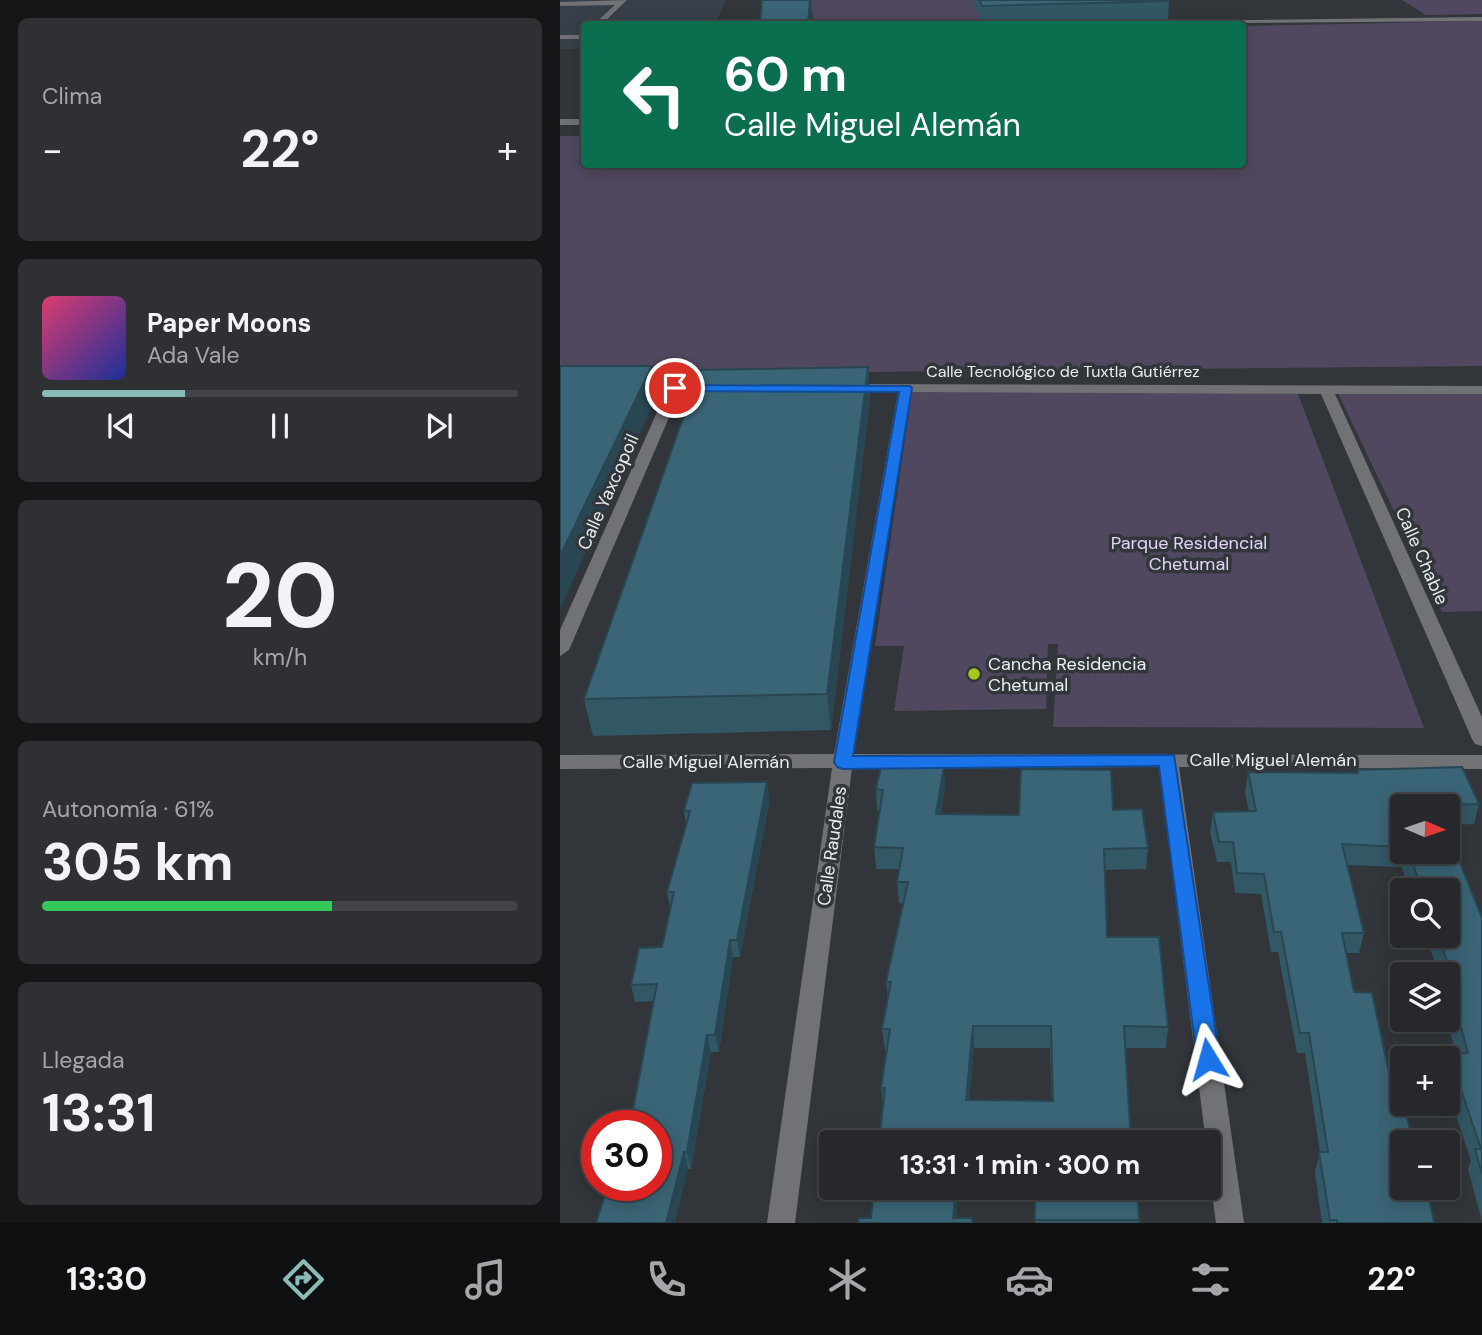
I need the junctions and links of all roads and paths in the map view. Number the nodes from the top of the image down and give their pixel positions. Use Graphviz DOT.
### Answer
graph roads {
  1 [pos="606,2"];
  2 [pos="622,2"];
  3 [pos="560,4"];
  4 [pos="1173,15"];
  5 [pos="1482,19"];
  6 [pos="601,21"];
  7 [pos="1180,21"];
  8 [pos="1246,21"];
  9 [pos="560,37"];
  10 [pos="581,37"];
  11 [pos="560,122"];
  12 [pos="581,122"];
  13 [pos="624,388"];
  14 [pos="675,388"];
  15 [pos="729,388"];
  16 [pos="838,388"];
  17 [pos="905,388"];
  18 [pos="1326,389"];
  19 [pos="1482,390"];
  20 [pos="560,650"];
  21 [pos="1482,739"];
  22 [pos="1168,760"];
  23 [pos="560,762"];
  24 [pos="843,762"];
  25 [pos="1482,762"];
  26 [pos="781,1223"];
  27 [pos="1230,1223"];
  1 -- 2 [label="street"];
  1 -- 3 [label="street"];
  2 -- 6 [label="street"];
  4 -- 7 [label="street"];
  5 -- 8 [label="street"];
  9 -- 10 [label="street"];
  11 -- 12 [label="street"];
  13 -- 14 [label="street"];
  14 -- 15 [label="street"];
  14 -- 20 [label="street, Calle Yaxcopoil"];
  16 -- 17 [label="street, Calle Tecnológico de Tuxtla Gutiérrez"];
  17 -- 18 [label="street, Calle Tecnológico de Tuxtla Gutiérrez"];
  17 -- 24 [label="street, Calle Raudales"];
  18 -- 19 [label="street, Calle Tecnológico de Tuxtla Gutiérrez"];
  18 -- 21 [label="street, Calle Chable"];
  22 -- 24 [label="street, Calle Miguel Alemán"];
  22 -- 25 [label="street, Calle Miguel Alemán"];
  22 -- 27 [label="street"];
  23 -- 24 [label="street, Calle Miguel Alemán"];
  24 -- 26 [label="street, Calle Raudales"];
}
